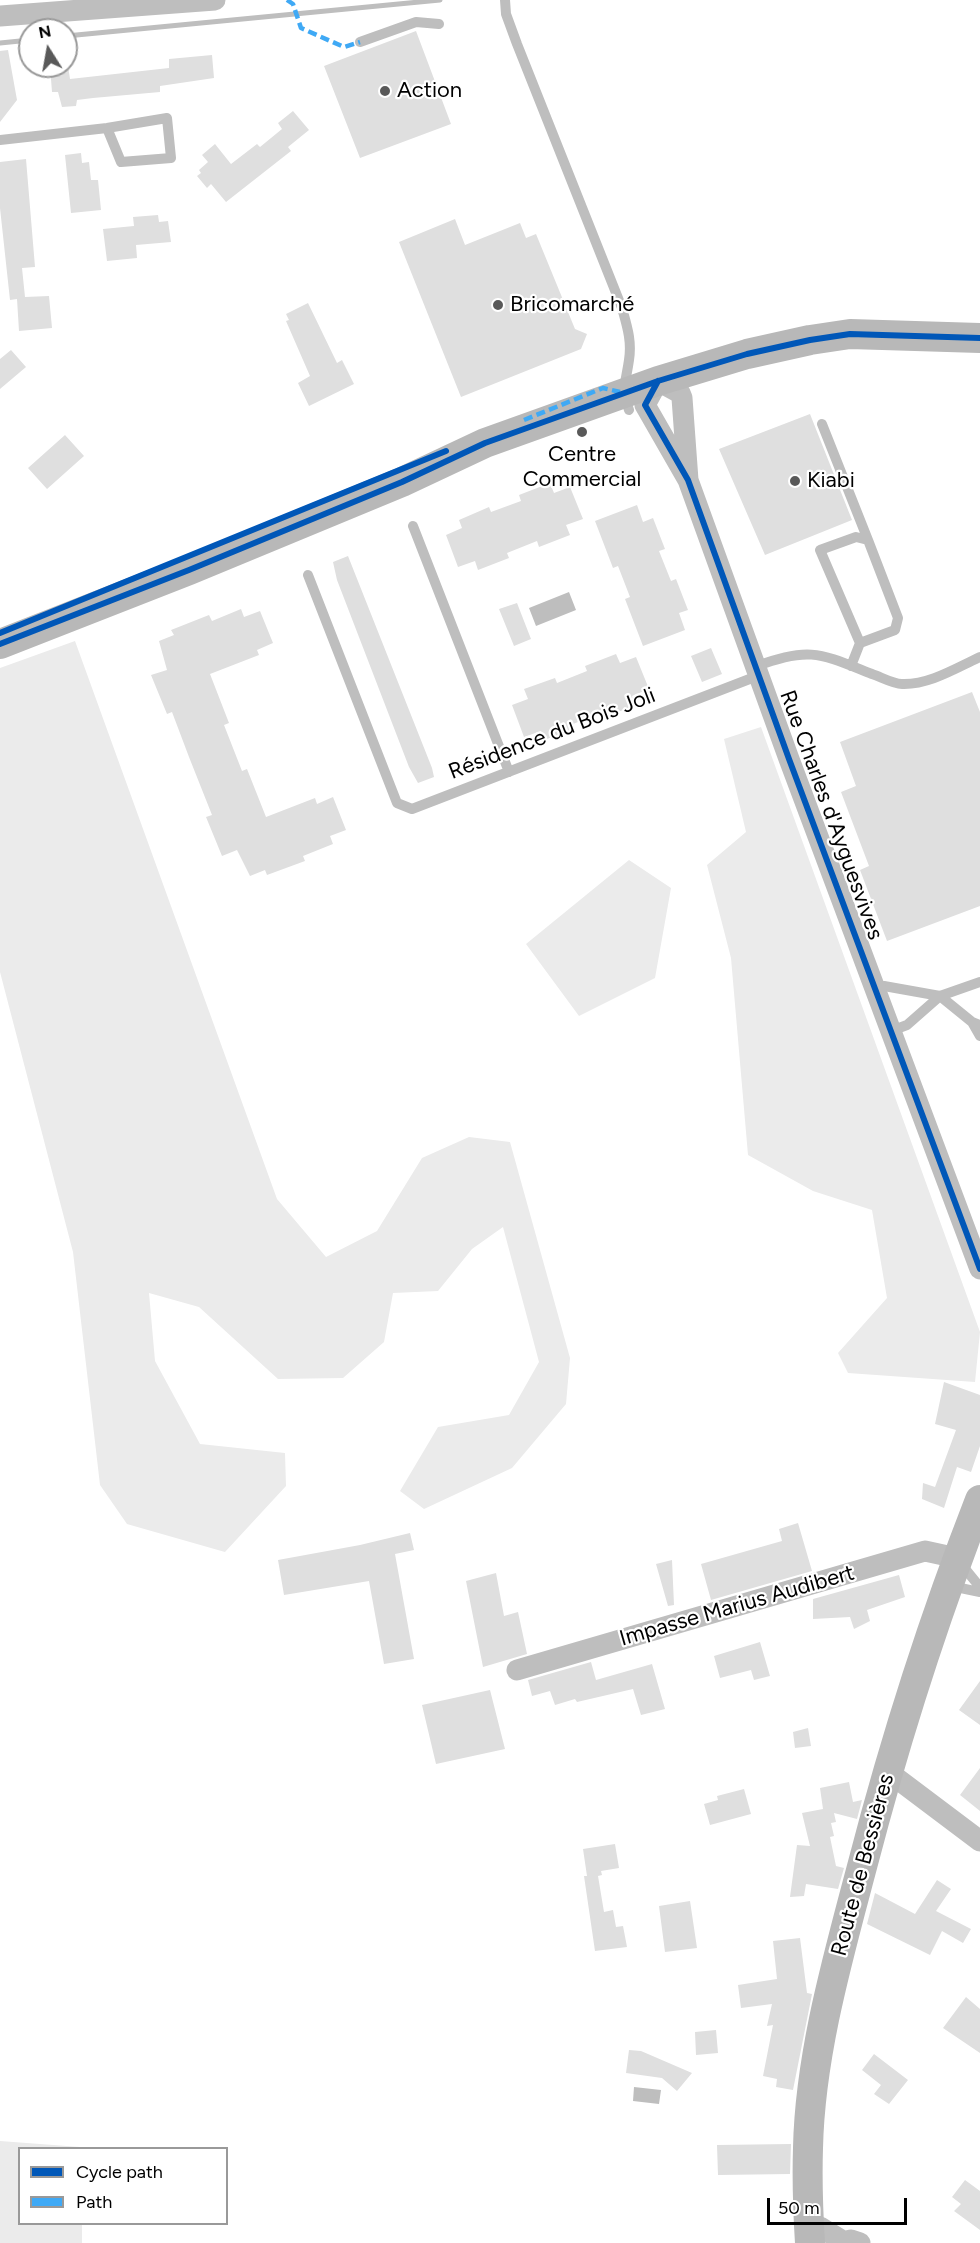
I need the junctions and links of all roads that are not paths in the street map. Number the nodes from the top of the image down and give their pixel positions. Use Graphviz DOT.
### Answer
graph roads {
  1 [pos="215,0"];
  2 [pos="505,2"];
  3 [pos="0,16"];
  4 [pos="439,24"];
  5 [pos="360,42"];
  6 [pos="107,128"];
  7 [pos="0,140"];
  8 [pos="980,338"];
  9 [pos="650,397"];
  10 [pos="822,424"];
  11 [pos="688,480"];
  12 [pos="413,526"];
  13 [pos="868,540"];
  14 [pos="308,575"];
  15 [pos="860,643"];
  16 [pos="0,644"];
  17 [pos="980,657"];
  18 [pos="851,666"];
  19 [pos="759,671"];
  20 [pos="509,772"];
  21 [pos="980,982"];
  22 [pos="876,989"];
  23 [pos="940,996"];
  24 [pos="976,1024"];
  25 [pos="891,1031"];
  26 [pos="980,1036"];
  27 [pos="980,1269"];
  28 [pos="980,1500"];
  29 [pos="953,1569"];
  30 [pos="980,1587"];
  31 [pos="980,1592"];
  32 [pos="517,1670"];
  33 [pos="886,1774"];
  34 [pos="980,1841"];
  35 [pos="810,2235"];
  36 [pos="846,2242"];
  1 -- 3 [label="street"];
  2 -- 9 [label="lane"];
  4 -- 5 [label="lane"];
  6 -- 6 [label="lane"];
  6 -- 7 [label="lane"];
  8 -- 9 [label="street"];
  9 -- 11 [label="street, Rue Charles d'Ayguesvives"];
  9 -- 11 [label="street, Rue Charles d'Ayguesvives"];
  9 -- 16 [label="street"];
  10 -- 13 [label="lane"];
  11 -- 19 [label="street, Rue Charles d'Ayguesvives"];
  12 -- 20 [label="lane"];
  13 -- 15 [label="lane"];
  13 -- 15 [label="lane"];
  14 -- 20 [label="lane, Résidence du Bois Joli"];
  15 -- 18 [label="lane"];
  17 -- 18 [label="lane, Résidence du Bois Joli"];
  18 -- 19 [label="lane, Résidence du Bois Joli"];
  19 -- 20 [label="lane, Résidence du Bois Joli"];
  19 -- 22 [label="street, Rue Charles d'Ayguesvives"];
  21 -- 23 [label="lane"];
  22 -- 23 [label="lane"];
  22 -- 25 [label="street, Rue Charles d'Ayguesvives"];
  23 -- 24 [label="lane"];
  23 -- 25 [label="lane"];
  24 -- 26 [label="lane"];
  25 -- 27 [label="street, Rue Charles d'Ayguesvives"];
  28 -- 29 [label="street, Route de Bessières"];
  29 -- 30 [label="lane"];
  29 -- 31 [label="lane"];
  29 -- 32 [label="street, Impasse Marius Audibert"];
  29 -- 33 [label="street, Route de Bessières"];
  33 -- 34 [label="street"];
  33 -- 35 [label="street, Route de Bessières"];
  35 -- 36 [label="street"];
}
